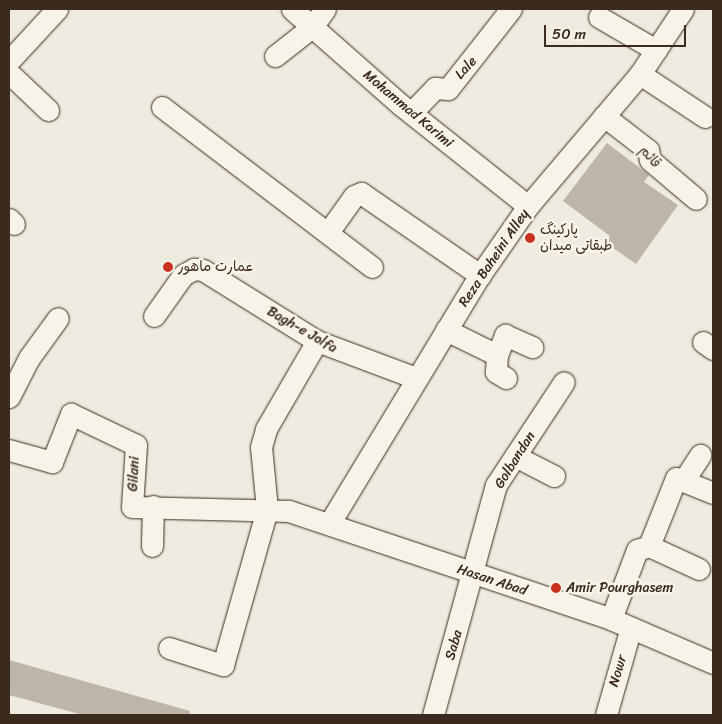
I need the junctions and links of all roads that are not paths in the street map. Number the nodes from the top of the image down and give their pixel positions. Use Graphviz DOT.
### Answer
graph roads {
  1 [pos="57,9"];
  2 [pos="292,9"];
  3 [pos="325,9"];
  4 [pos="511,9"];
  5 [pos="683,9"];
  6 [pos="599,17"];
  7 [pos="312,27"];
  8 [pos="656,50"];
  9 [pos="275,56"];
  10 [pos="9,62"];
  11 [pos="9,73"];
  12 [pos="640,74"];
  13 [pos="162,107"];
  14 [pos="48,110"];
  15 [pos="411,113"];
  16 [pos="604,116"];
  17 [pos="705,117"];
  18 [pos="696,198"];
  19 [pos="528,206"];
  20 [pos="329,231"];
  21 [pos="372,267"];
  22 [pos="480,275"];
  23 [pos="154,316"];
  24 [pos="58,318"];
  25 [pos="446,330"];
  26 [pos="317,341"];
  27 [pos="532,347"];
  28 [pos="497,355"];
  29 [pos="416,378"];
  30 [pos="506,378"];
  31 [pos="564,382"];
  32 [pos="9,397"];
  33 [pos="9,450"];
  34 [pos="700,455"];
  35 [pos="515,456"];
  36 [pos="554,476"];
  37 [pos="684,480"];
  38 [pos="713,493"];
  39 [pos="153,506"];
  40 [pos="267,509"];
  41 [pos="329,524"];
  42 [pos="152,546"];
  43 [pos="649,546"];
  44 [pos="699,569"];
  45 [pos="474,574"];
  46 [pos="611,619"];
  47 [pos="631,627"];
  48 [pos="169,648"];
  49 [pos="713,664"];
  50 [pos="433,715"];
  51 [pos="606,715"];
  1 -- 10 [label="street"];
  2 -- 7 [label="street, Mohammad Karimi"];
  3 -- 7 [label="street"];
  4 -- 15 [label="street, Lale"];
  5 -- 8 [label="street, Reza Baheini Alley"];
  6 -- 8 [label="street"];
  7 -- 9 [label="street"];
  7 -- 15 [label="street, Mohammad Karimi"];
  8 -- 12 [label="street, Reza Baheini Alley"];
  11 -- 14 [label="street"];
  12 -- 16 [label="street, Reza Baheini Alley"];
  12 -- 17 [label="street"];
  13 -- 20 [label="street"];
  15 -- 19 [label="street, Mohammad Karimi"];
  16 -- 18 [label="street, قائم"];
  16 -- 19 [label="street, Reza Baheini Alley"];
  19 -- 22 [label="street, Reza Baheini Alley"];
  20 -- 21 [label="street"];
  20 -- 22 [label="street"];
  22 -- 25 [label="street, Reza Baheini Alley"];
  23 -- 26 [label="street, Bagh-e Jolfa"];
  24 -- 32 [label="street"];
  25 -- 28 [label="street"];
  25 -- 29 [label="street, Reza Baheini Alley"];
  26 -- 29 [label="street, Bagh-e Jolfa"];
  26 -- 40 [label="street"];
  27 -- 28 [label="street"];
  28 -- 30 [label="street"];
  29 -- 41 [label="street, Reza Baheini Alley"];
  31 -- 35 [label="street, Golbandan"];
  33 -- 39 [label="street, Gilani"];
  34 -- 37 [label="street"];
  35 -- 36 [label="street"];
  35 -- 45 [label="street, Golbandan"];
  37 -- 38 [label="street"];
  37 -- 43 [label="street"];
  39 -- 40 [label="street, Gilani"];
  39 -- 42 [label="street"];
  40 -- 41 [label="street, Hasan Abad"];
  40 -- 48 [label="street"];
  41 -- 45 [label="street, Hasan Abad"];
  43 -- 44 [label="street"];
  43 -- 46 [label="street"];
  45 -- 46 [label="street, Hasan Abad"];
  45 -- 50 [label="street, Saba"];
  46 -- 47 [label="street, Hasan Abad"];
  47 -- 49 [label="street, Hasan Abad"];
  47 -- 51 [label="street, Nowr"];
}
